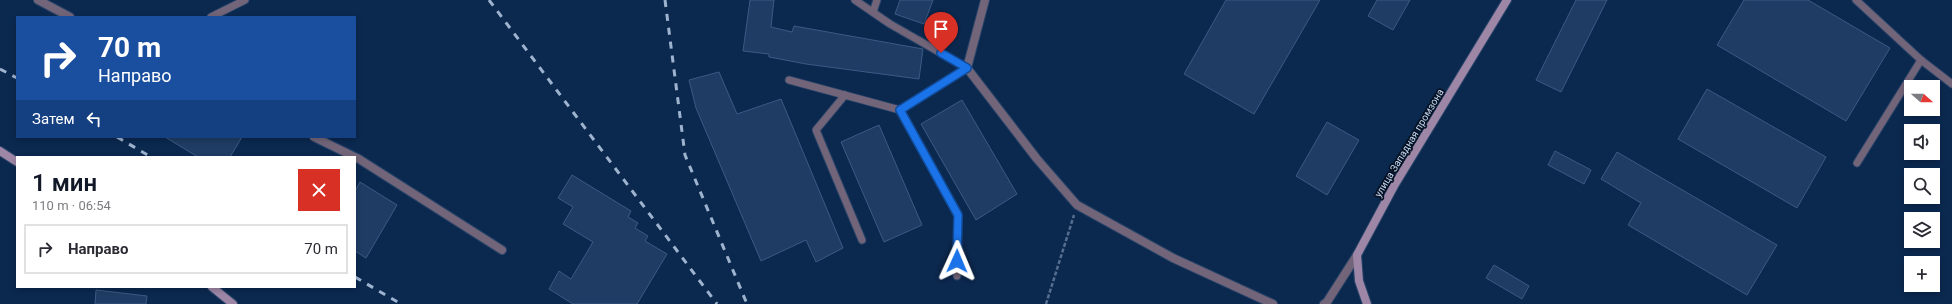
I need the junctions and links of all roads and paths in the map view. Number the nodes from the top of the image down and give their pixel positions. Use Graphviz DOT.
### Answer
graph roads {
  1 [pos="38,0"];
  2 [pos="245,0"];
  3 [pos="855,0"];
  4 [pos="877,0"];
  5 [pos="985,0"];
  6 [pos="1507,0"];
  7 [pos="1856,0"];
  8 [pos="873,12"];
  9 [pos="68,16"];
  10 [pos="213,16"];
  11 [pos="1921,60"];
  12 [pos="967,68"];
  13 [pos="789,80"];
  14 [pos="1952,84"];
  15 [pos="845,95"];
  16 [pos="900,110"];
  17 [pos="316,138"];
  18 [pos="0,151"];
  19 [pos="353,156"];
  20 [pos="356,158"];
  21 [pos="16,161"];
  22 [pos="1857,163"];
  23 [pos="1077,205"];
  24 [pos="862,240"];
  25 [pos="502,250"];
  26 [pos="1356,255"];
  27 [pos="957,276"];
  28 [pos="213,288"];
  29 [pos="1326,303"];
  30 [pos="234,304"];
  31 [pos="1046,304"];
  32 [pos="1273,304"];
  33 [pos="1367,304"];
  1 -- 9 [label="street"];
  2 -- 10 [label="lane"];
  3 -- 8 [label="lane"];
  4 -- 8 [label="lane"];
  5 -- 12 [label="street"];
  6 -- 26 [label="street, улица Западная промзона"];
  7 -- 11 [label="lane"];
  8 -- 12 [label="lane"];
  11 -- 14 [label="lane"];
  11 -- 22 [label="lane"];
  12 -- 16 [label="lane"];
  12 -- 23 [label="street"];
  13 -- 15 [label="lane"];
  15 -- 16 [label="lane"];
  15 -- 24 [label="lane"];
  16 -- 27 [label="lane"];
  17 -- 19 [label="street"];
  18 -- 21 [label="street"];
  20 -- 25 [label="street"];
  23 -- 31 [label="path"];
  23 -- 32 [label="street"];
  26 -- 29 [label="street"];
  26 -- 33 [label="street"];
  28 -- 30 [label="street"];
}
